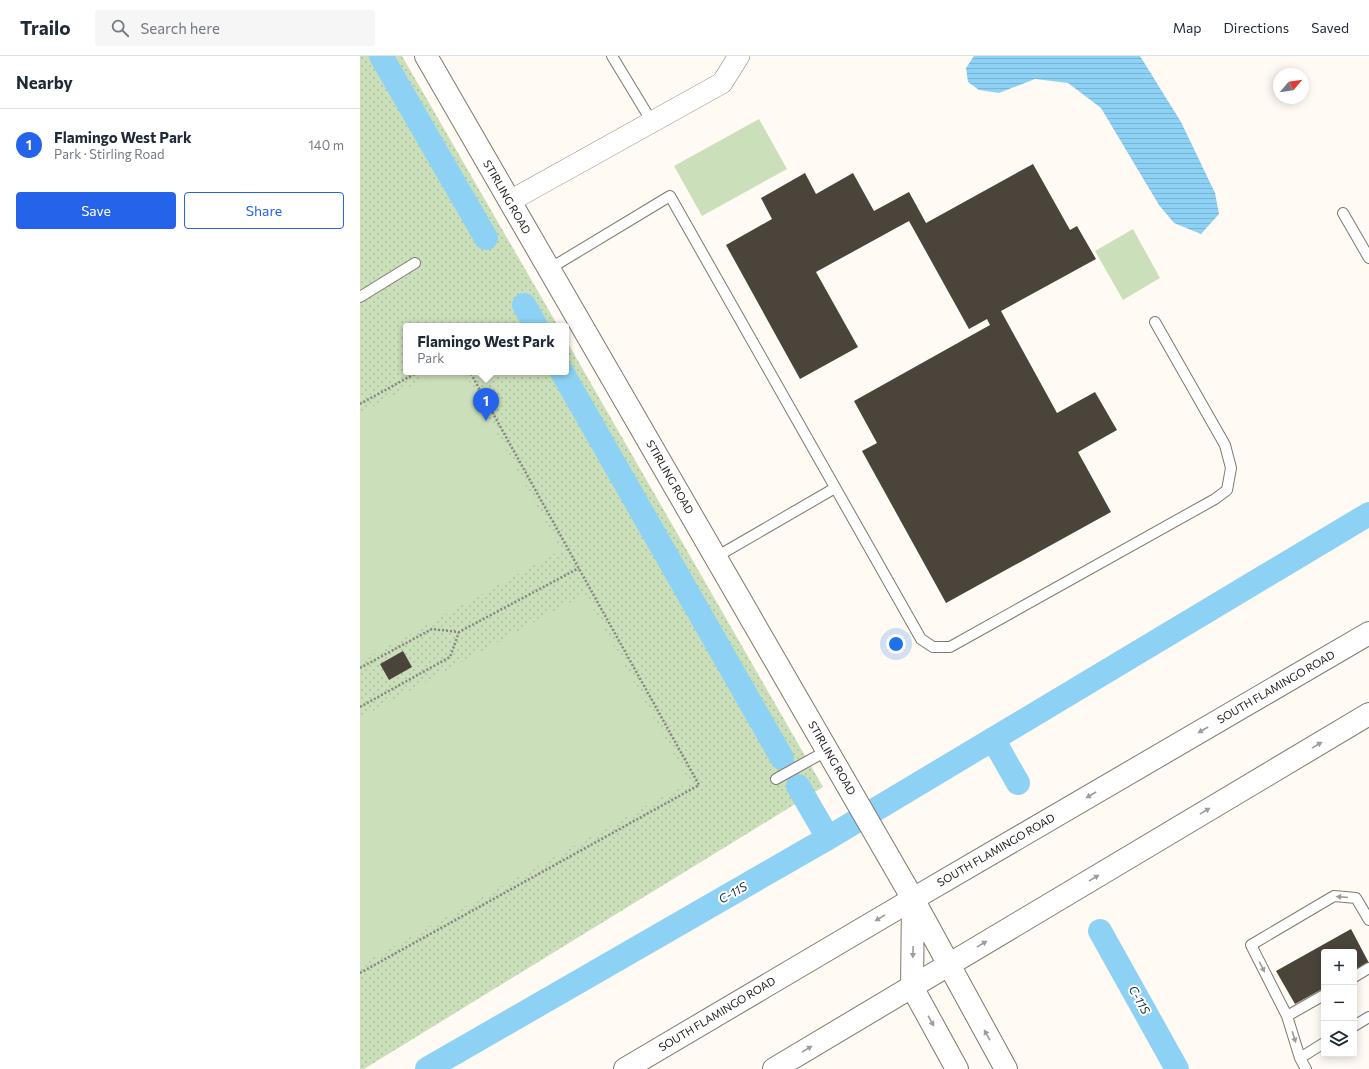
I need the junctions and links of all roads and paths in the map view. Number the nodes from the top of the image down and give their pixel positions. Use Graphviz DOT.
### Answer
graph roads {
  1 [pos="426,56"];
  2 [pos="612,56"];
  3 [pos="739,56"];
  4 [pos="652,122"];
  5 [pos="510,201"];
  6 [pos="1343,213"];
  7 [pos="1369,258"];
  8 [pos="415,263"];
  9 [pos="549,269"];
  10 [pos="360,296"];
  11 [pos="1155,322"];
  12 [pos="413,375"];
  13 [pos="472,375"];
  14 [pos="360,404"];
  15 [pos="836,488"];
  16 [pos="716,557"];
  17 [pos="579,568"];
  18 [pos="459,632"];
  19 [pos="1369,633"];
  20 [pos="360,668"];
  21 [pos="360,707"];
  22 [pos="1369,714"];
  23 [pos="828,750"];
  24 [pos="776,779"];
  25 [pos="913,899"];
  26 [pos="1369,920"];
  27 [pos="948,964"];
  28 [pos="1369,968"];
  29 [pos="360,973"];
  30 [pos="1357,975"];
  31 [pos="912,987"];
  32 [pos="1321,997"];
  33 [pos="1287,1016"];
  34 [pos="1369,1017"];
  35 [pos="1357,1024"];
  36 [pos="1321,1045"];
  37 [pos="1300,1058"];
  38 [pos="625,1069"];
  39 [pos="774,1069"];
  40 [pos="958,1069"];
  41 [pos="1006,1069"];
  42 [pos="1306,1069"];
  1 -- 5 [label="main road, STIRLING ROAD"];
  2 -- 4 [label="lane"];
  3 -- 4 [label="street"];
  4 -- 5 [label="street"];
  5 -- 9 [label="main road, STIRLING ROAD"];
  6 -- 7 [label="lane"];
  8 -- 10 [label="lane"];
  9 -- 15 [label="lane"];
  9 -- 16 [label="main road, STIRLING ROAD"];
  11 -- 15 [label="lane"];
  12 -- 14 [label="path"];
  13 -- 17 [label="path"];
  15 -- 16 [label="lane"];
  16 -- 23 [label="main road, STIRLING ROAD"];
  17 -- 18 [label="path"];
  17 -- 29 [label="path"];
  18 -- 20 [label="path"];
  18 -- 21 [label="path"];
  19 -- 25 [label="main road, SOUTH FLAMINGO ROAD, one-way"];
  27 -- 22 [label="main road, one-way"];
  23 -- 24 [label="lane"];
  23 -- 25 [label="main road, STIRLING ROAD"];
  25 -- 27 [label="main road, STIRLING ROAD"];
  25 -- 31 [label="main road, one-way"];
  25 -- 38 [label="main road, SOUTH FLAMINGO ROAD, one-way"];
  26 -- 33 [label="lane, one-way"];
  27 -- 31 [label="main road"];
  41 -- 27 [label="main road, STIRLING ROAD, one-way"];
  28 -- 30 [label="lane"];
  39 -- 31 [label="main road, one-way"];
  31 -- 40 [label="main road, one-way"];
  32 -- 33 [label="lane"];
  33 -- 37 [label="lane, one-way"];
  34 -- 35 [label="lane"];
  36 -- 37 [label="lane"];
  37 -- 42 [label="lane"];
}
